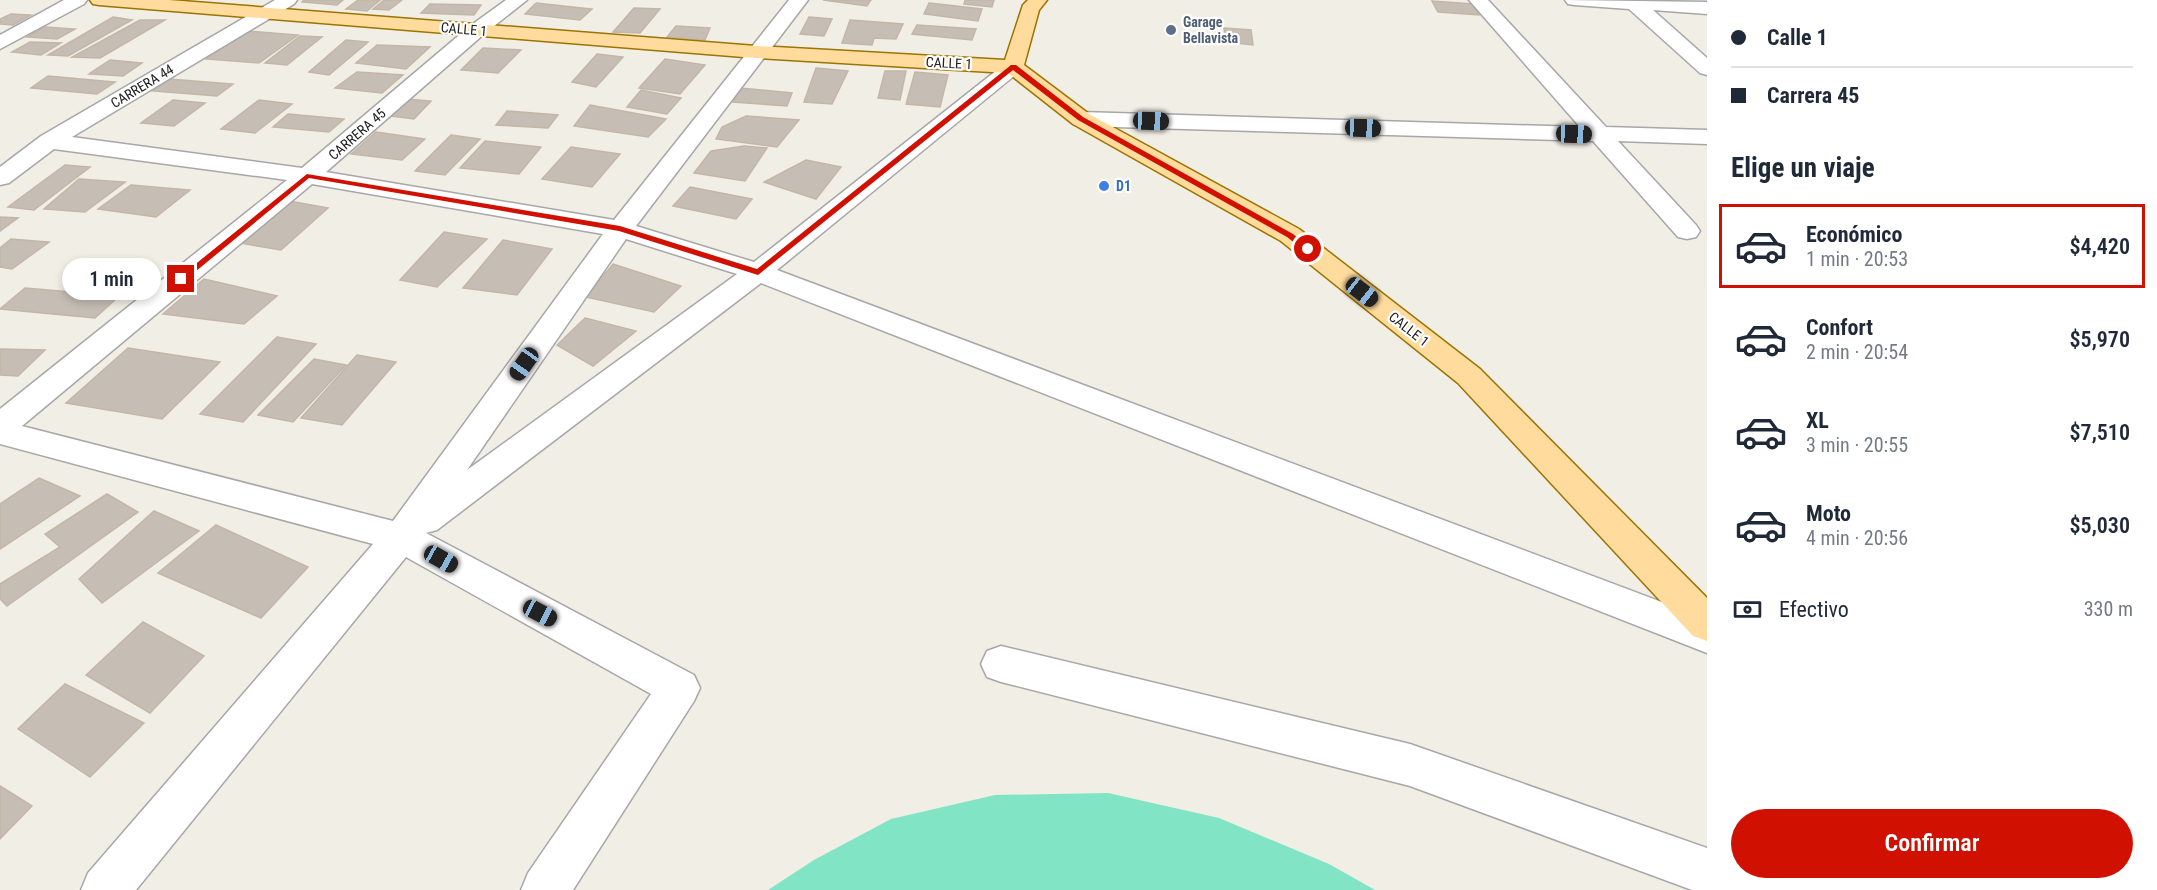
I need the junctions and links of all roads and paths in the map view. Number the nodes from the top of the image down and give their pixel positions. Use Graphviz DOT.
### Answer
graph roads {
  1 [pos="78,0"];
  2 [pos="99,0"];
  3 [pos="288,0"];
  4 [pos="518,0"];
  5 [pos="799,0"];
  6 [pos="1038,0"];
  7 [pos="1479,0"];
  8 [pos="1574,0"];
  9 [pos="1633,2"];
  10 [pos="1707,8"];
  11 [pos="267,13"];
  12 [pos="477,30"];
  13 [pos="0,43"];
  14 [pos="756,52"];
  15 [pos="1013,67"];
  16 [pos="1707,69"];
  17 [pos="1081,118"];
  18 [pos="1598,135"];
  19 [pos="1707,137"];
  20 [pos="49,141"];
  21 [pos="307,176"];
  22 [pos="0,178"];
  23 [pos="620,229"];
  24 [pos="1687,231"];
  25 [pos="758,272"];
  26 [pos="0,426"];
  27 [pos="0,432"];
  28 [pos="401,537"];
  29 [pos="1707,624"];
  30 [pos="1707,636"];
  31 [pos="1001,664"];
  32 [pos="1707,872"];
  33 [pos="105,890"];
  34 [pos="544,890"];
  1 -- 13 [label="street"];
  2 -- 11 [label="main road, CALLE 1"];
  3 -- 11 [label="street, CARRERA 44"];
  4 -- 12 [label="street, CARRERA 45"];
  5 -- 14 [label="street"];
  6 -- 15 [label="main road"];
  7 -- 18 [label="street"];
  8 -- 9 [label="street"];
  9 -- 10 [label="street"];
  9 -- 16 [label="street"];
  11 -- 12 [label="main road, CALLE 1"];
  11 -- 20 [label="street, CARRERA 44"];
  12 -- 14 [label="main road, CALLE 1"];
  12 -- 21 [label="street, CARRERA 45"];
  14 -- 15 [label="main road, CALLE 1"];
  14 -- 23 [label="street"];
  15 -- 17 [label="main road, CALLE 1"];
  15 -- 25 [label="street"];
  17 -- 18 [label="street"];
  17 -- 29 [label="main road, CALLE 1"];
  18 -- 19 [label="street"];
  18 -- 24 [label="street"];
  20 -- 21 [label="street"];
  20 -- 22 [label="street, CARRERA 44"];
  21 -- 23 [label="street"];
  21 -- 26 [label="street, CARRERA 45"];
  23 -- 25 [label="street"];
  23 -- 28 [label="street"];
  25 -- 28 [label="street"];
  25 -- 30 [label="street"];
  27 -- 28 [label="street"];
  28 -- 33 [label="street"];
  28 -- 34 [label="street"];
  31 -- 32 [label="street"];
}
